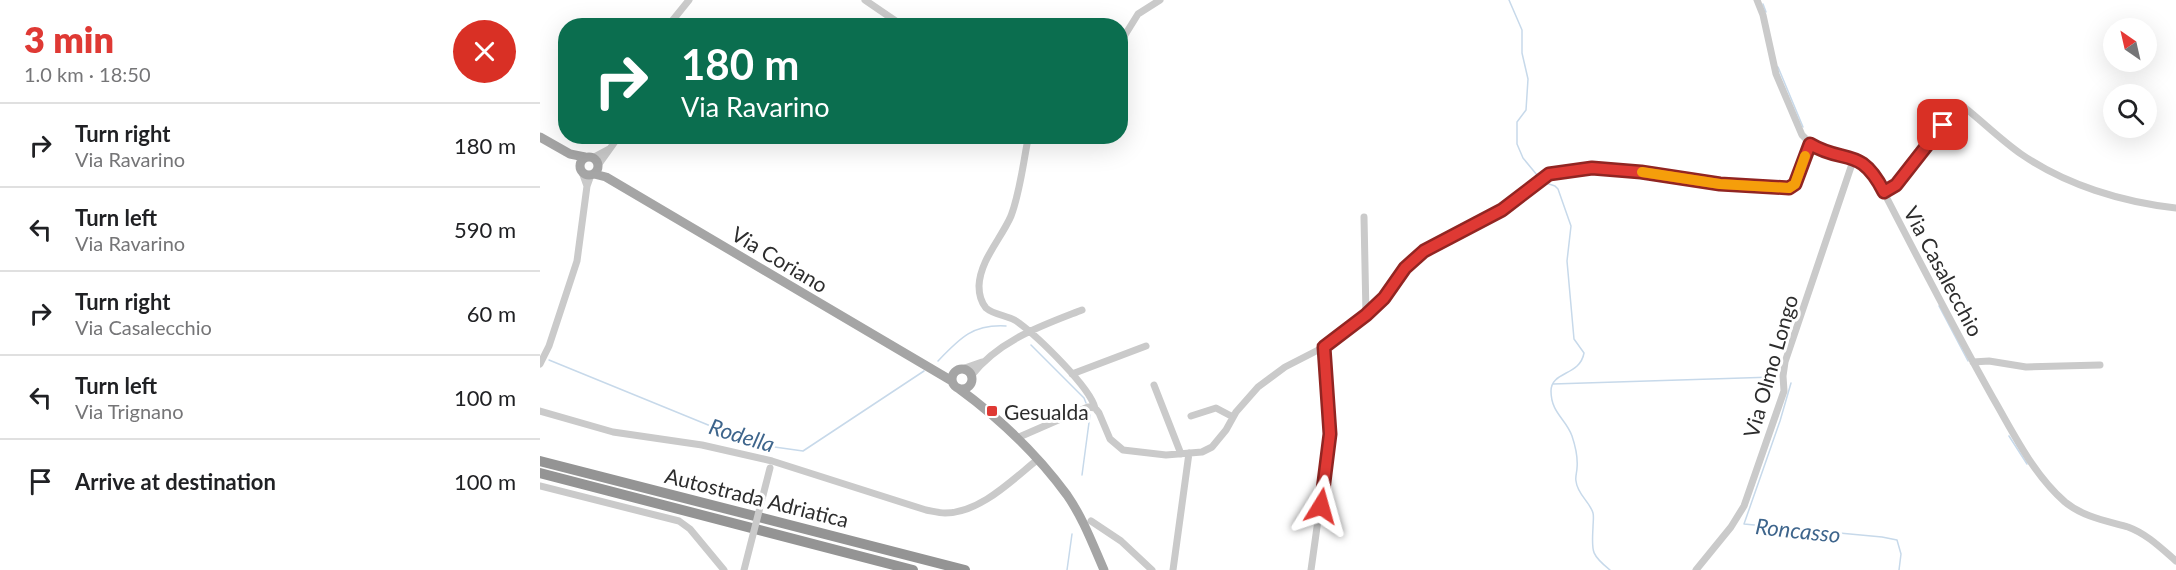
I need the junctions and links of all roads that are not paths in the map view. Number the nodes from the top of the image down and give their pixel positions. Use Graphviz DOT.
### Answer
graph roads {
  1 [pos="689,0"];
  2 [pos="865,0"];
  3 [pos="1160,0"];
  4 [pos="1757,0"];
  5 [pos="674,18"];
  6 [pos="891,18"];
  7 [pos="1128,30"];
  8 [pos="540,136"];
  9 [pos="614,144"];
  10 [pos="1028,144"];
  11 [pos="1810,144"];
  12 [pos="1854,158"];
  13 [pos="590,167"];
  14 [pos="1884,192"];
  15 [pos="2176,208"];
  16 [pos="1364,217"];
  17 [pos="1082,310"];
  18 [pos="1366,315"];
  19 [pos="1029,331"];
  20 [pos="1146,346"];
  21 [pos="1324,347"];
  22 [pos="982,362"];
  23 [pos="1973,362"];
  24 [pos="540,364"];
  25 [pos="2100,365"];
  26 [pos="959,369"];
  27 [pos="936,372"];
  28 [pos="1072,374"];
  29 [pos="971,379"];
  30 [pos="955,384"];
  31 [pos="1154,385"];
  32 [pos="980,404"];
  33 [pos="1095,408"];
  34 [pos="540,411"];
  35 [pos="1191,416"];
  36 [pos="1233,417"];
  37 [pos="1017,438"];
  38 [pos="1185,453"];
  39 [pos="1037,460"];
  40 [pos="540,461"];
  41 [pos="771,465"];
  42 [pos="540,472"];
  43 [pos="540,486"];
  44 [pos="1091,521"];
  45 [pos="2176,561"];
  46 [pos="724,570"];
  47 [pos="744,570"];
  48 [pos="913,570"];
  49 [pos="965,570"];
  50 [pos="1104,570"];
  51 [pos="1152,570"];
  52 [pos="1173,570"];
  53 [pos="1311,570"];
  54 [pos="1696,570"];
  1 -- 5 [label="street"];
  2 -- 6 [label="street"];
  3 -- 7 [label="street"];
  4 -- 11 [label="street"];
  8 -- 13 [label="main road, Via Coriano"];
  9 -- 13 [label="street"];
  10 -- 19 [label="street"];
  11 -- 12 [label="street, Via Casalecchio"];
  11 -- 18 [label="street"];
  12 -- 14 [label="street, Via Casalecchio"];
  12 -- 54 [label="street, Via Olmo Longo"];
  13 -- 24 [label="street"];
  13 -- 27 [label="main road, Via Coriano"];
  14 -- 15 [label="street"];
  14 -- 23 [label="street, Via Casalecchio"];
  16 -- 18 [label="street"];
  17 -- 19 [label="street"];
  18 -- 21 [label="street"];
  19 -- 22 [label="street"];
  19 -- 28 [label="street"];
  20 -- 28 [label="street"];
  21 -- 36 [label="street"];
  21 -- 53 [label="street"];
  22 -- 26 [label="street"];
  22 -- 29 [label="street"];
  23 -- 25 [label="street, Via Casalecchio"];
  23 -- 45 [label="street, Via Casalecchio"];
  26 -- 27 [label="main road"];
  26 -- 29 [label="main road"];
  26 -- 30 [label="main road"];
  27 -- 30 [label="main road, Via Coriano"];
  28 -- 33 [label="street"];
  29 -- 30 [label="main road"];
  29 -- 32 [label="main road, Via Coriano"];
  30 -- 32 [label="main road, Via Coriano"];
  31 -- 38 [label="street"];
  32 -- 37 [label="main road, Via Coriano"];
  33 -- 37 [label="street"];
  33 -- 38 [label="street"];
  34 -- 41 [label="street"];
  35 -- 36 [label="street"];
  36 -- 38 [label="street"];
  37 -- 39 [label="main road, Via Coriano"];
  38 -- 52 [label="street"];
  39 -- 41 [label="street"];
  39 -- 50 [label="main road, Via Coriano"];
  40 -- 49 [label="highway, Autostrada Adriatica"];
  41 -- 47 [label="street, bridge"];
  42 -- 48 [label="highway, Autostrada Adriatica"];
  43 -- 46 [label="street"];
  44 -- 51 [label="street"];
}
